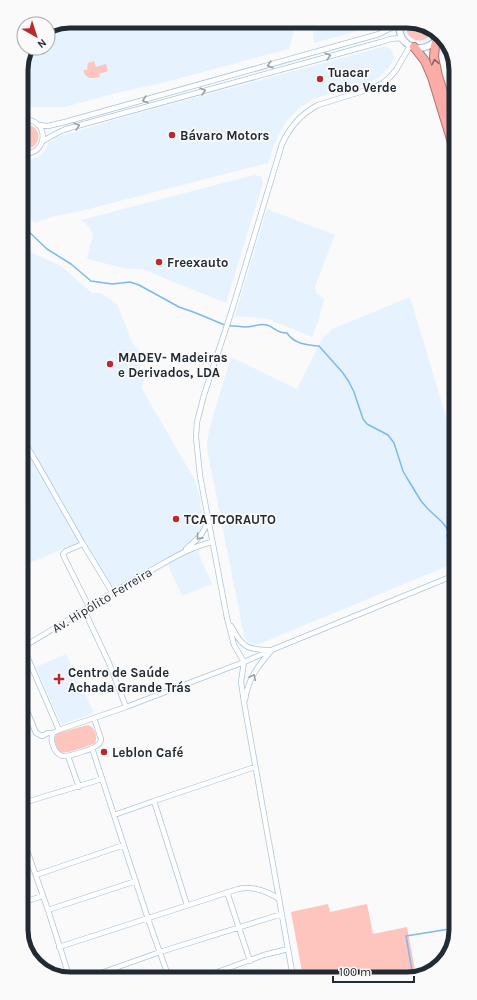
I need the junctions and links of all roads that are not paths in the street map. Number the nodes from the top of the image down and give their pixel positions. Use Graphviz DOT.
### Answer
graph roads {
  1 [pos="391,28"];
  2 [pos="399,28"];
  3 [pos="436,39"];
  4 [pos="437,40"];
  5 [pos="410,45"];
  6 [pos="449,110"];
  7 [pos="28,120"];
  8 [pos="38,125"];
  9 [pos="449,133"];
  10 [pos="42,142"];
  11 [pos="28,154"];
  12 [pos="28,448"];
  13 [pos="208,516"];
  14 [pos="212,542"];
  15 [pos="83,544"];
  16 [pos="182,552"];
  17 [pos="449,577"];
  18 [pos="112,592"];
  19 [pos="89,607"];
  20 [pos="84,610"];
  21 [pos="227,618"];
  22 [pos="28,644"];
  23 [pos="272,650"];
  24 [pos="28,659"];
  25 [pos="244,662"];
  26 [pos="126,707"];
  27 [pos="245,708"];
  28 [pos="28,713"];
  29 [pos="94,718"];
  30 [pos="59,730"];
  31 [pos="53,733"];
  32 [pos="92,748"];
  33 [pos="68,756"];
  34 [pos="255,767"];
  35 [pos="102,779"];
  36 [pos="78,787"];
  37 [pos="28,801"];
  38 [pos="154,801"];
  39 [pos="114,816"];
  40 [pos="124,845"];
  41 [pos="28,853"];
  42 [pos="36,875"];
  43 [pos="136,881"];
  44 [pos="227,892"];
  45 [pos="43,896"];
  46 [pos="279,899"];
  47 [pos="28,901"];
  48 [pos="186,905"];
  49 [pos="48,910"];
  50 [pos="282,914"];
  51 [pos="148,919"];
  52 [pos="239,927"];
  53 [pos="59,947"];
  54 [pos="288,949"];
  55 [pos="160,952"];
  56 [pos="250,961"];
  57 [pos="68,972"];
  58 [pos="104,972"];
  59 [pos="167,972"];
  60 [pos="218,972"];
  61 [pos="292,972"];
  1 -- 8 [label="street, one-way"];
  2 -- 5 [label="street"];
  3 -- 5 [label="street"];
  6 -- 4 [label="highway, one-way"];
  5 -- 9 [label="highway"];
  10 -- 5 [label="street, one-way"];
  5 -- 13 [label="street"];
  7 -- 8 [label="street"];
  8 -- 10 [label="street"];
  10 -- 11 [label="street"];
  12 -- 15 [label="street"];
  13 -- 14 [label="street"];
  13 -- 16 [label="street, one-way"];
  14 -- 16 [label="street"];
  14 -- 21 [label="street"];
  15 -- 18 [label="street"];
  15 -- 19 [label="street"];
  16 -- 18 [label="street, Av. Hipólito Ferreira"];
  17 -- 23 [label="street"];
  18 -- 19 [label="street, Av. Hipólito Ferreira"];
  19 -- 20 [label="street, Av. Hipólito Ferreira"];
  20 -- 22 [label="street, Av. Hipólito Ferreira"];
  20 -- 26 [label="street"];
  21 -- 23 [label="street"];
  21 -- 25 [label="street"];
  23 -- 25 [label="street"];
  27 -- 23 [label="street, one-way"];
  24 -- 30 [label="street"];
  25 -- 26 [label="street"];
  25 -- 27 [label="street"];
  26 -- 29 [label="street"];
  27 -- 34 [label="street"];
  28 -- 31 [label="street"];
  29 -- 30 [label="street"];
  29 -- 32 [label="street"];
  30 -- 31 [label="street"];
  31 -- 33 [label="street"];
  32 -- 33 [label="street"];
  32 -- 35 [label="street"];
  33 -- 36 [label="street"];
  34 -- 38 [label="street"];
  34 -- 46 [label="street"];
  35 -- 36 [label="street"];
  35 -- 39 [label="street"];
  36 -- 37 [label="street"];
  38 -- 39 [label="street"];
  38 -- 48 [label="street"];
  39 -- 40 [label="street"];
  40 -- 42 [label="street"];
  40 -- 43 [label="street"];
  41 -- 42 [label="street"];
  42 -- 45 [label="street"];
  43 -- 49 [label="street"];
  43 -- 51 [label="street"];
  44 -- 46 [label="street"];
  44 -- 48 [label="street"];
  44 -- 52 [label="street"];
  45 -- 47 [label="street"];
  45 -- 49 [label="street"];
  46 -- 50 [label="street"];
  48 -- 51 [label="street"];
  49 -- 53 [label="street"];
  50 -- 52 [label="street"];
  50 -- 54 [label="street"];
  51 -- 53 [label="street"];
  51 -- 55 [label="street"];
  52 -- 55 [label="street"];
  52 -- 56 [label="street"];
  53 -- 57 [label="street"];
  54 -- 56 [label="street"];
  54 -- 61 [label="street"];
  55 -- 58 [label="street"];
  55 -- 59 [label="street"];
  56 -- 60 [label="street"];
}
